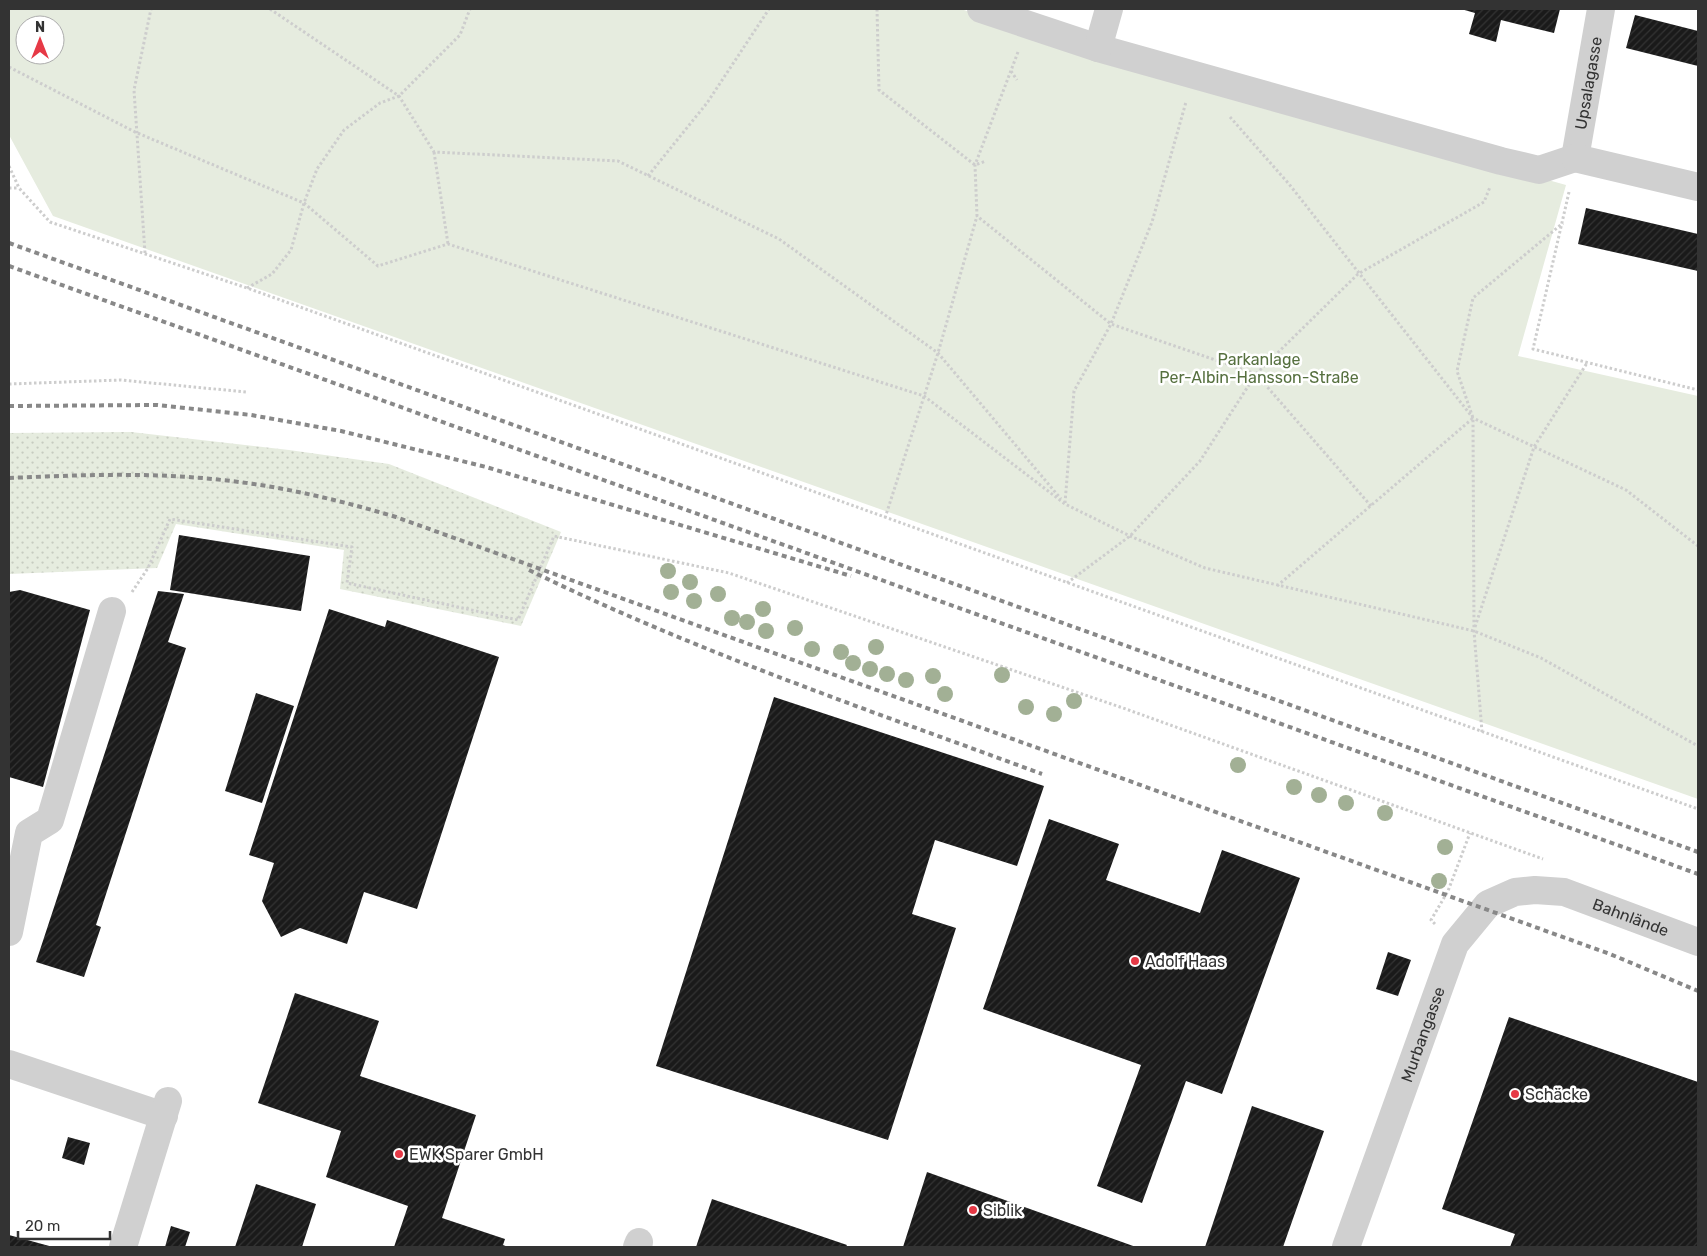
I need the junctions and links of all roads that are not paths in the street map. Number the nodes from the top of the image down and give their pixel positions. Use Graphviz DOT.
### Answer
graph roads {
  1 [pos="981,9"];
  2 [pos="1110,9"];
  3 [pos="1601,9"];
  4 [pos="1098,48"];
  5 [pos="1575,158"];
  6 [pos="1698,187"];
  7 [pos="112,611"];
  8 [pos="1564,892"];
  9 [pos="9,932"];
  10 [pos="1698,942"];
  11 [pos="9,1064"];
  12 [pos="123,1247"];
  13 [pos="1346,1247"];
  1 -- 4 [label="street"];
  2 -- 4 [label="street"];
  3 -- 5 [label="street, Upsalagasse"];
  4 -- 5 [label="street"];
  5 -- 6 [label="street"];
  7 -- 9 [label="street"];
  8 -- 10 [label="street, Bahnlände"];
  8 -- 13 [label="street, Murbangasse"];
  11 -- 12 [label="street"];
}
